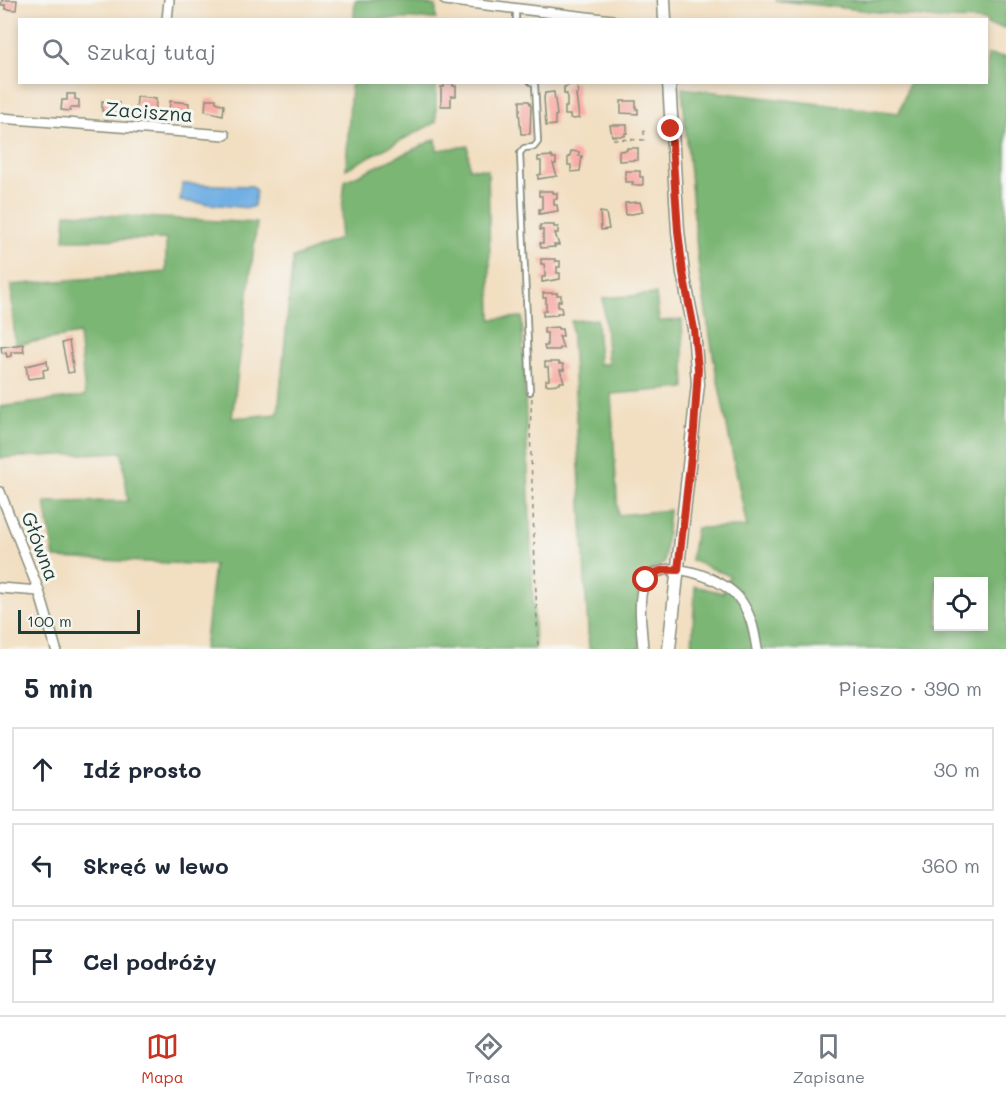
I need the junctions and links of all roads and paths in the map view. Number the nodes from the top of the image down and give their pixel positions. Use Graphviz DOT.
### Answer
graph roads {
  1 [pos="169,0"];
  2 [pos="445,0"];
  3 [pos="664,0"];
  4 [pos="516,8"];
  5 [pos="167,18"];
  6 [pos="516,18"];
  7 [pos="596,18"];
  8 [pos="665,18"];
  9 [pos="535,84"];
  10 [pos="669,84"];
  11 [pos="0,118"];
  12 [pos="644,130"];
  13 [pos="225,135"];
  14 [pos="613,140"];
  15 [pos="530,392"];
  16 [pos="0,492"];
  17 [pos="678,570"];
  18 [pos="0,588"];
  19 [pos="39,591"];
  20 [pos="56,649"];
  21 [pos="538,649"];
  22 [pos="643,649"];
  23 [pos="669,649"];
  24 [pos="757,649"];
  1 -- 5 [label="street"];
  2 -- 4 [label="street"];
  3 -- 8 [label="street"];
  4 -- 6 [label="lane"];
  4 -- 7 [label="street"];
  9 -- 15 [label="lane"];
  10 -- 17 [label="street"];
  11 -- 13 [label="street, Zaciszna"];
  12 -- 14 [label="path"];
  15 -- 21 [label="path"];
  16 -- 19 [label="street, Główna"];
  17 -- 22 [label="street"];
  17 -- 23 [label="street"];
  17 -- 24 [label="street"];
  18 -- 19 [label="street"];
  19 -- 20 [label="street, Główna"];
}
